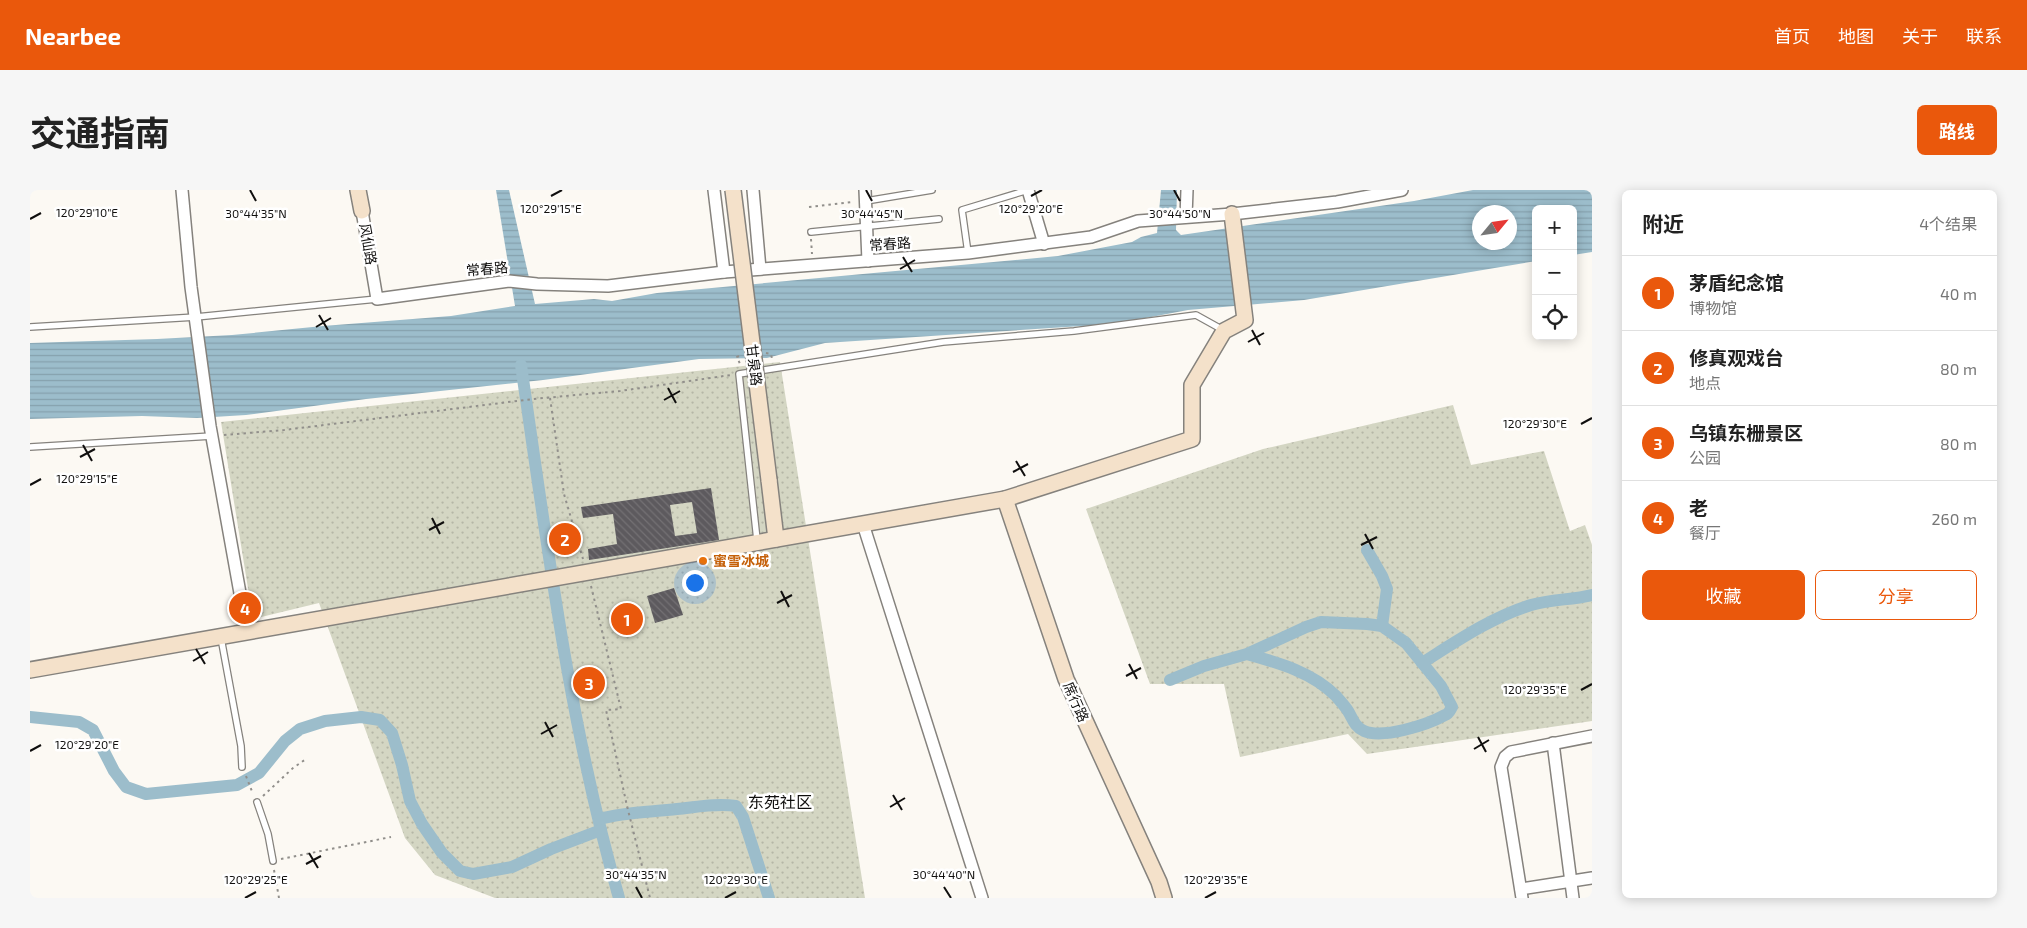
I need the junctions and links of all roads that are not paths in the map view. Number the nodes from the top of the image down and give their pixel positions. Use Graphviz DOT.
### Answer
graph roads {
  1 [pos="182,190"];
  2 [pos="358,190"];
  3 [pos="714,190"];
  4 [pos="732,190"];
  5 [pos="753,190"];
  6 [pos="932,190"];
  7 [pos="1028,190"];
  8 [pos="1187,190"];
  9 [pos="1402,190"];
  10 [pos="865,196"];
  11 [pos="362,211"];
  12 [pos="1232,214"];
  13 [pos="1183,217"];
  14 [pos="939,219"];
  15 [pos="867,226"];
  16 [pos="811,232"];
  17 [pos="1044,244"];
  18 [pos="968,253"];
  19 [pos="868,261"];
  20 [pos="760,269"];
  21 [pos="724,272"];
  22 [pos="378,298"];
  23 [pos="197,321"];
  24 [pos="30,327"];
  25 [pos="1224,331"];
  26 [pos="211,431"];
  27 [pos="30,447"];
  28 [pos="1005,499"];
  29 [pos="863,524"];
  30 [pos="776,539"];
  31 [pos="758,542"];
  32 [pos="247,632"];
  33 [pos="220,636"];
  34 [pos="30,670"];
  35 [pos="1592,736"];
  36 [pos="1553,743"];
  37 [pos="242,766"];
  38 [pos="257,802"];
  39 [pos="273,861"];
  40 [pos="1592,878"];
  41 [pos="1571,881"];
  42 [pos="1521,893"];
  43 [pos="982,898"];
  44 [pos="1164,898"];
  45 [pos="1573,898"];
  1 -- 23 [label="street"];
  2 -- 11 [label="street, 风仙路"];
  3 -- 21 [label="street"];
  4 -- 30 [label="street, 甘泉路, bridge"];
  5 -- 20 [label="street"];
  6 -- 10 [label="lane"];
  7 -- 17 [label="street"];
  7 -- 18 [label="lane"];
  8 -- 13 [label="street"];
  9 -- 12 [label="street, 常春路"];
  10 -- 15 [label="street"];
  11 -- 22 [label="street, 风仙路"];
  12 -- 13 [label="street, 常春路"];
  12 -- 25 [label="street"];
  13 -- 17 [label="street, 常春路"];
  14 -- 15 [label="lane"];
  15 -- 16 [label="lane"];
  15 -- 19 [label="street"];
  17 -- 18 [label="street, 常春路"];
  18 -- 19 [label="street, 常春路"];
  19 -- 20 [label="street, 常春路"];
  20 -- 21 [label="street, 常春路"];
  21 -- 22 [label="street, 常春路"];
  22 -- 23 [label="lane"];
  23 -- 24 [label="lane"];
  23 -- 26 [label="street"];
  25 -- 28 [label="street"];
  25 -- 31 [label="lane"];
  26 -- 27 [label="lane"];
  26 -- 32 [label="street"];
  28 -- 29 [label="street"];
  28 -- 44 [label="street, 席行路"];
  29 -- 30 [label="street"];
  29 -- 43 [label="street"];
  30 -- 31 [label="street"];
  31 -- 32 [label="street"];
  32 -- 33 [label="street"];
  33 -- 34 [label="street"];
  33 -- 37 [label="lane"];
  35 -- 36 [label="street"];
  36 -- 41 [label="street"];
  36 -- 42 [label="street"];
  38 -- 39 [label="lane"];
  40 -- 41 [label="street"];
  41 -- 42 [label="street"];
  41 -- 45 [label="street"];
}
